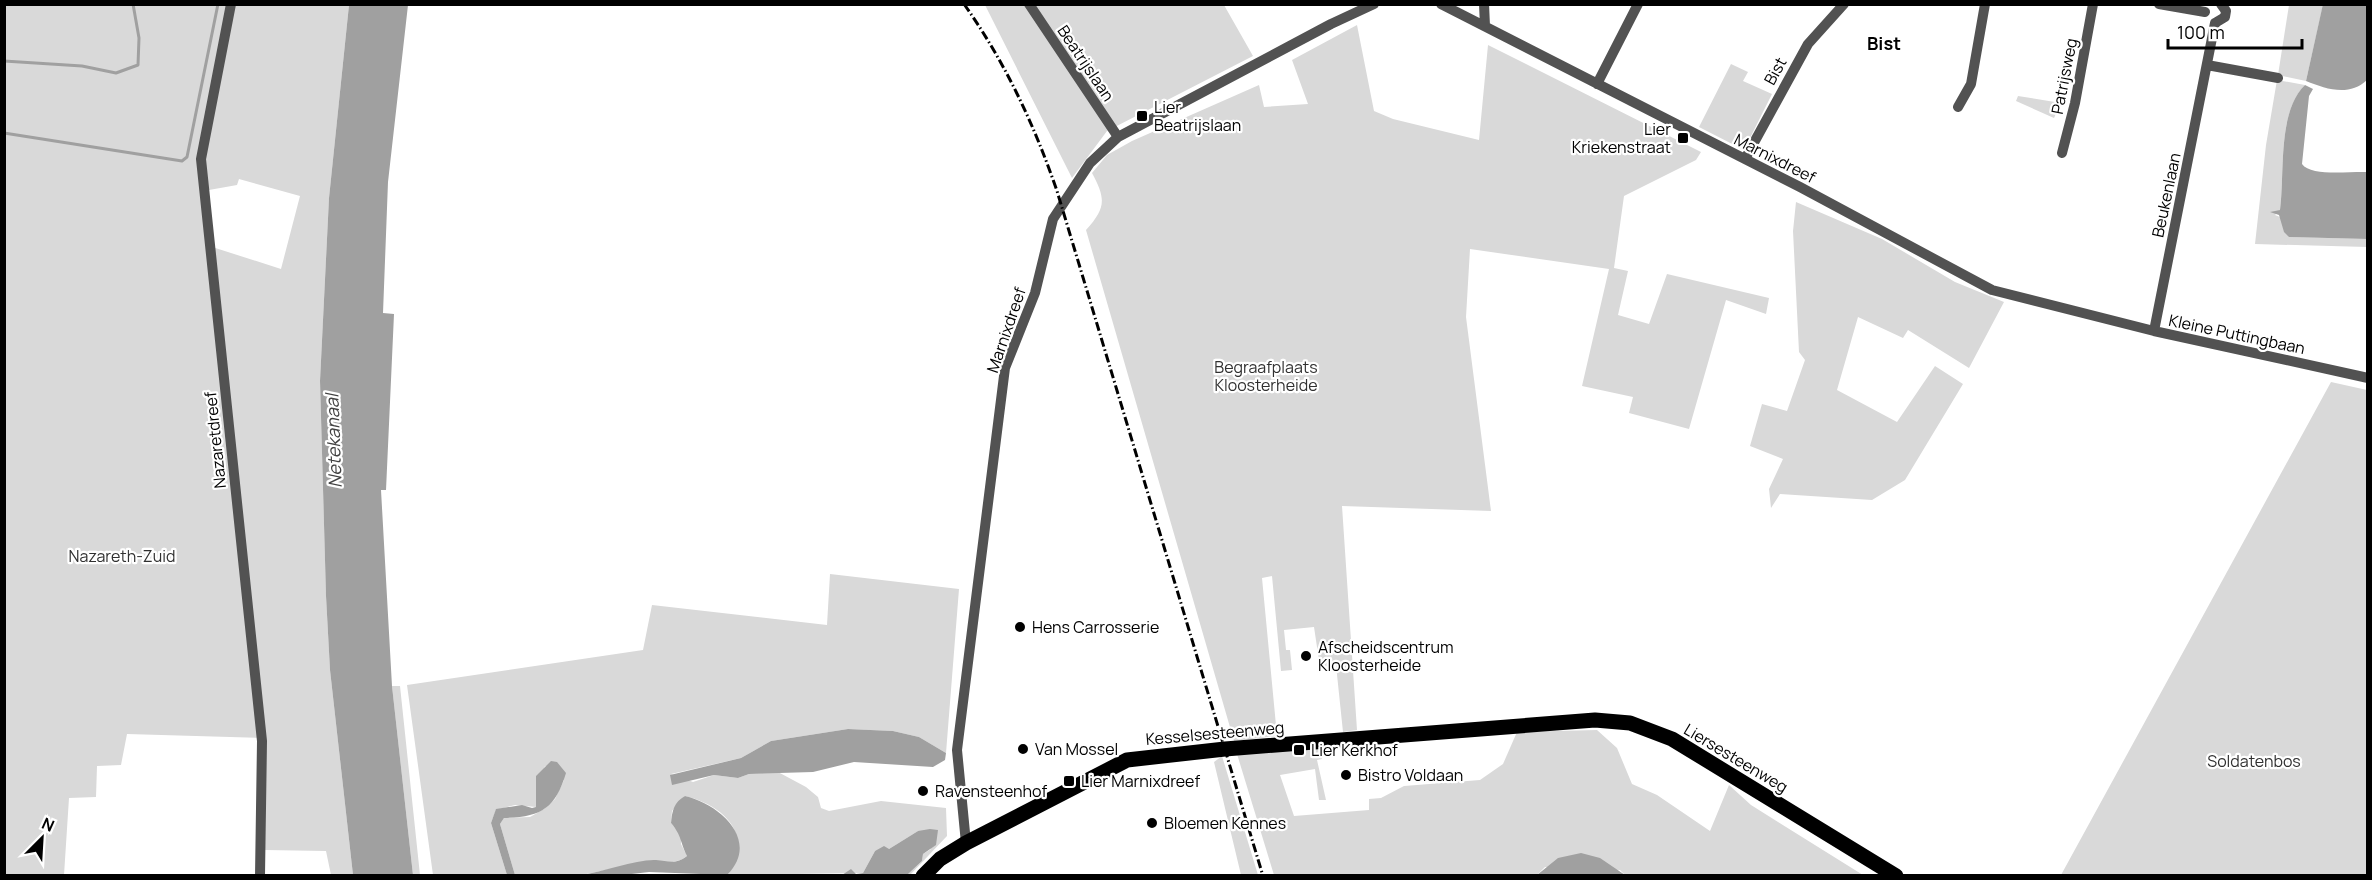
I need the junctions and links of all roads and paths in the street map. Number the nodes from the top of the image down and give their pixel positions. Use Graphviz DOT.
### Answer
graph roads {
  1 [pos="231,4"];
  2 [pos="1029,4"];
  3 [pos="1374,4"];
  4 [pos="1441,4"];
  5 [pos="1484,4"];
  6 [pos="1638,4"];
  7 [pos="1844,4"];
  8 [pos="1985,4"];
  9 [pos="2093,4"];
  10 [pos="2159,4"];
  11 [pos="2221,4"];
  12 [pos="2208,8"];
  13 [pos="2215,24"];
  14 [pos="1485,26"];
  15 [pos="2206,65"];
  16 [pos="2277,78"];
  17 [pos="1597,84"];
  18 [pos="1958,107"];
  19 [pos="1118,137"];
  20 [pos="2062,153"];
  21 [pos="1745,159"];
  22 [pos="2101,317"];
  23 [pos="2154,331"];
  24 [pos="2367,378"];
  25 [pos="1541,724"];
  26 [pos="966,843"];
  27 [pos="260,876"];
  28 [pos="923,876"];
  29 [pos="1896,876"];
  1 -- 27 [label="street, Nazaretdreef"];
  2 -- 19 [label="street, Beatrijslaan"];
  3 -- 19 [label="street, Marnixdreef"];
  4 -- 14 [label="street, Marnixdreef"];
  5 -- 14 [label="street"];
  6 -- 17 [label="street"];
  7 -- 21 [label="street, Bist"];
  8 -- 18 [label="street"];
  9 -- 20 [label="street, Patrijsweg"];
  10 -- 12 [label="street"];
  11 -- 13 [label="street, Beukenlaan"];
  12 -- 13 [label="street"];
  13 -- 15 [label="street, Beukenlaan"];
  14 -- 17 [label="street, Marnixdreef"];
  15 -- 16 [label="street"];
  15 -- 23 [label="street, Beukenlaan"];
  17 -- 21 [label="street, Marnixdreef"];
  19 -- 26 [label="street, Marnixdreef"];
  21 -- 22 [label="street, Marnixdreef"];
  22 -- 23 [label="street, Kleine Puttingbaan"];
  23 -- 24 [label="street, Kleine Puttingbaan"];
  25 -- 26 [label="main road, Kesselsesteenweg"];
  25 -- 29 [label="main road, Liersesteenweg"];
  26 -- 28 [label="main road, Kesselsesteenweg"];
}
